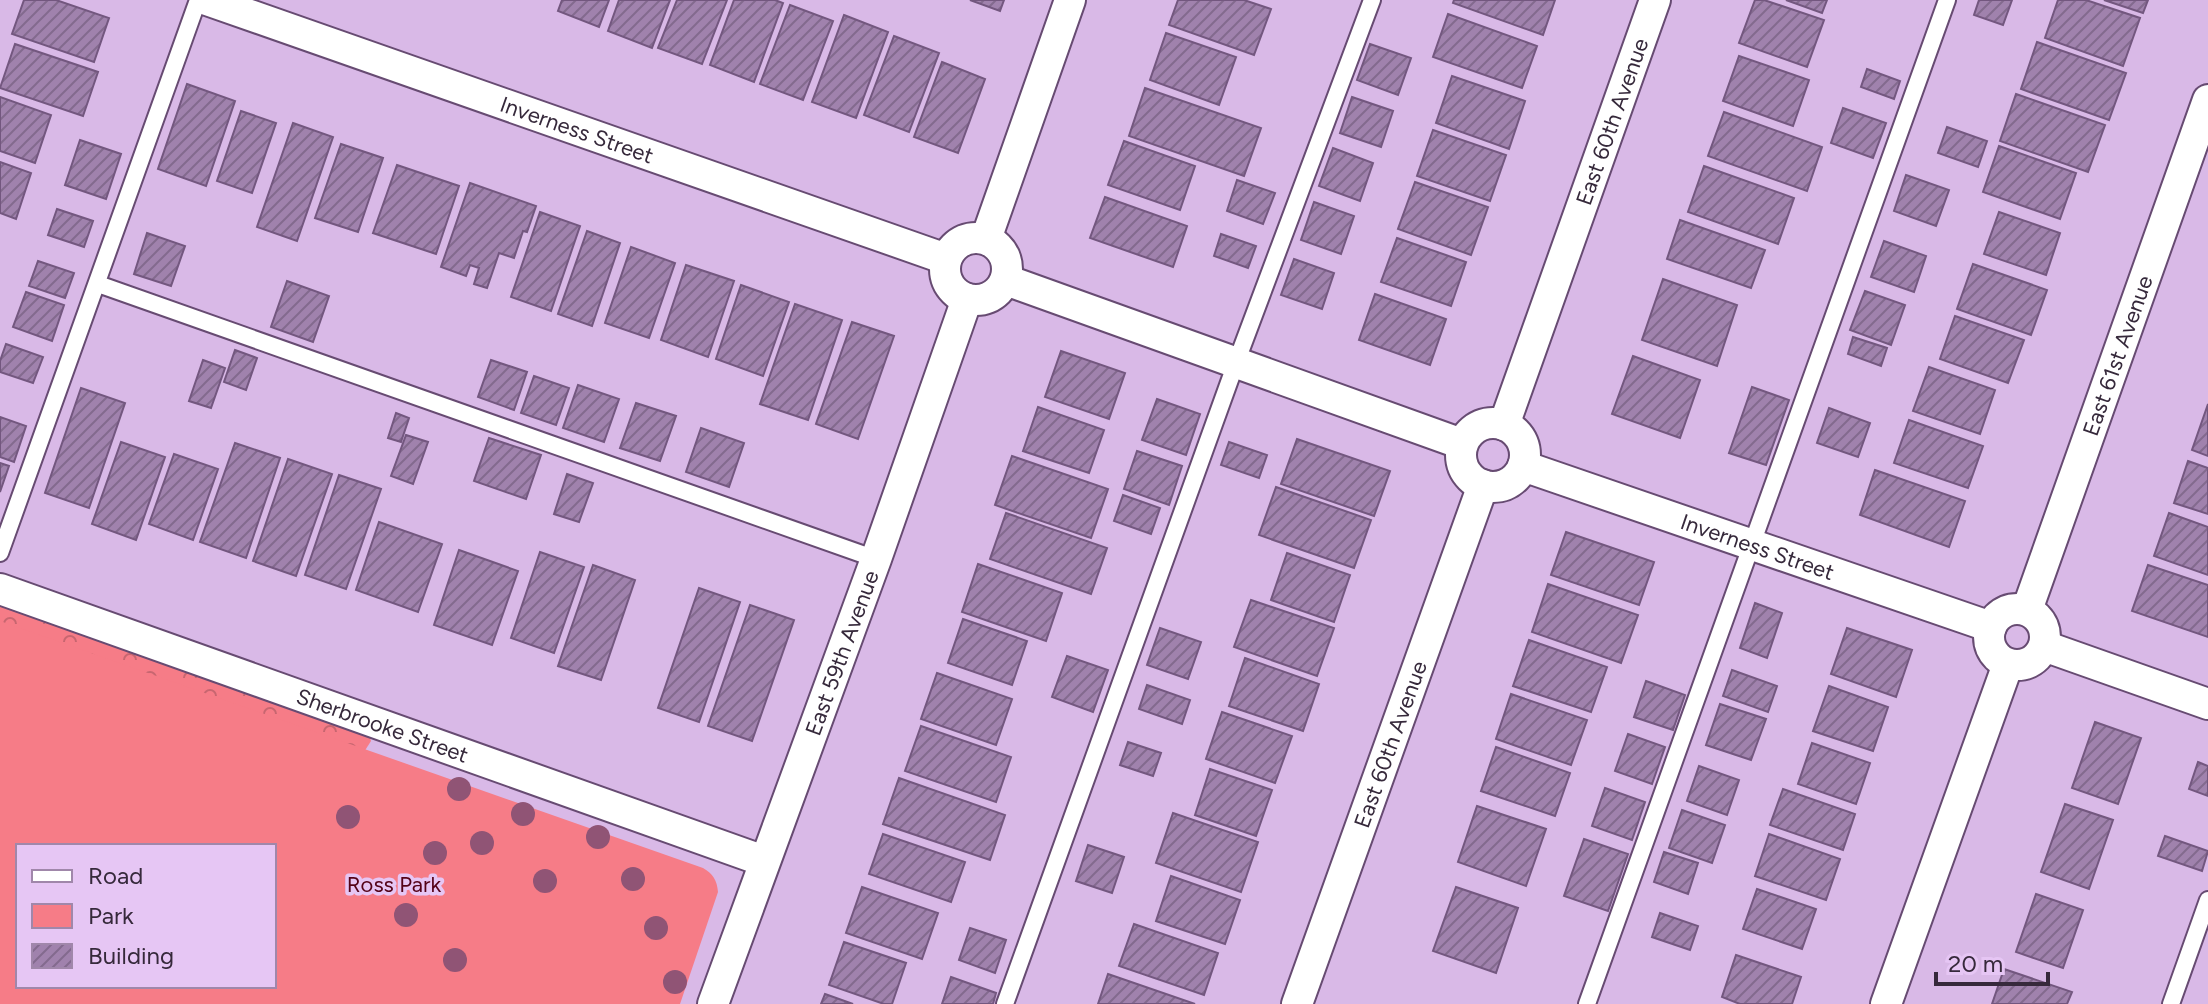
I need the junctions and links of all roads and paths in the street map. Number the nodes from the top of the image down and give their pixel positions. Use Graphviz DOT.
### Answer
graph roads {
  1 [pos="198,0"];
  2 [pos="207,0"];
  3 [pos="1070,0"];
  4 [pos="1372,0"];
  5 [pos="1655,0"];
  6 [pos="1947,0"];
  7 [pos="2208,100"];
  8 [pos="986,239"];
  9 [pos="946,259"];
  10 [pos="1006,280"];
  11 [pos="98,284"];
  12 [pos="967,299"];
  13 [pos="1236,363"];
  14 [pos="1504,425"];
  15 [pos="1462,444"];
  16 [pos="1523,466"];
  17 [pos="1483,485"];
  18 [pos="1750,544"];
  19 [pos="0,553"];
  20 [pos="876,559"];
  21 [pos="0,589"];
  22 [pos="2027,610"];
  23 [pos="1991,627"];
  24 [pos="2044,646"];
  25 [pos="2008,664"];
  26 [pos="2208,704"];
  27 [pos="764,861"];
  28 [pos="2208,900"];
  29 [pos="713,1004"];
  30 [pos="1005,1004"];
  31 [pos="1297,1004"];
  32 [pos="1587,1004"];
  33 [pos="1886,1004"];
  34 [pos="2171,1004"];
  1 -- 11 [label="lane"];
  2 -- 9 [label="street, Inverness Street"];
  3 -- 8 [label="street"];
  4 -- 13 [label="lane"];
  5 -- 14 [label="street, East 60th Avenue"];
  6 -- 18 [label="lane"];
  7 -- 22 [label="street, East 61st Avenue"];
  8 -- 9 [label="street"];
  8 -- 10 [label="street"];
  9 -- 12 [label="street"];
  10 -- 12 [label="street"];
  10 -- 13 [label="street"];
  11 -- 19 [label="lane"];
  11 -- 20 [label="lane"];
  12 -- 20 [label="street, East 59th Avenue"];
  13 -- 15 [label="street"];
  13 -- 30 [label="lane"];
  14 -- 15 [label="street"];
  14 -- 16 [label="street"];
  15 -- 17 [label="street"];
  16 -- 17 [label="street"];
  16 -- 18 [label="street, Inverness Street"];
  17 -- 31 [label="street, East 60th Avenue"];
  18 -- 23 [label="street, Inverness Street"];
  18 -- 32 [label="lane"];
  20 -- 27 [label="street, East 59th Avenue"];
  21 -- 27 [label="street, Sherbrooke Street"];
  22 -- 23 [label="street"];
  22 -- 24 [label="street"];
  23 -- 25 [label="street"];
  24 -- 25 [label="street"];
  24 -- 26 [label="street"];
  25 -- 33 [label="street"];
  27 -- 29 [label="street, East 59th Avenue"];
  28 -- 34 [label="lane"];
}
